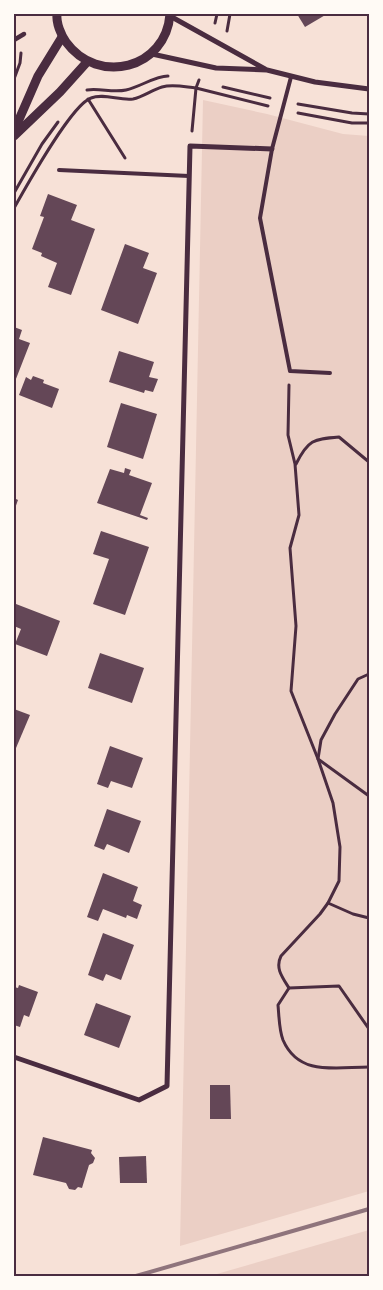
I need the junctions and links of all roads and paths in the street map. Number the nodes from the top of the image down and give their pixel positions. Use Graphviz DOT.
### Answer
graph roads {
  1 [pos="57,14"];
  2 [pos="217,14"];
  3 [pos="170,15"];
  4 [pos="24,34"];
  5 [pos="62,37"];
  6 [pos="211,38"];
  7 [pos="14,40"];
  8 [pos="152,54"];
  9 [pos="87,62"];
  10 [pos="204,66"];
  11 [pos="267,70"];
  12 [pos="175,76"];
  13 [pos="291,77"];
  14 [pos="191,79"];
  15 [pos="199,81"];
  16 [pos="205,82"];
  17 [pos="196,88"];
  18 [pos="369,89"];
  19 [pos="86,90"];
  20 [pos="88,99"];
  21 [pos="62,116"];
  22 [pos="14,131"];
  23 [pos="14,136"];
  24 [pos="190,146"];
  25 [pos="272,149"];
  26 [pos="59,170"];
  27 [pos="134,173"];
  28 [pos="189,176"];
  29 [pos="14,193"];
  30 [pos="14,208"];
  31 [pos="290,371"];
  32 [pos="330,373"];
  33 [pos="369,462"];
  34 [pos="295,464"];
  35 [pos="369,674"];
  36 [pos="318,759"];
  37 [pos="369,796"];
  38 [pos="328,903"];
  39 [pos="369,918"];
  40 [pos="288,988"];
  41 [pos="369,1030"];
  42 [pos="14,1057"];
  43 [pos="369,1067"];
  1 -- 5 [label="street"];
  2 -- 6 [label="path"];
  3 -- 6 [label="street"];
  3 -- 8 [label="street"];
  4 -- 7 [label="street"];
  5 -- 9 [label="street"];
  5 -- 22 [label="street"];
  6 -- 11 [label="street"];
  8 -- 9 [label="street"];
  8 -- 10 [label="street"];
  9 -- 23 [label="street"];
  10 -- 11 [label="street"];
  10 -- 15 [label="path"];
  11 -- 13 [label="street"];
  12 -- 19 [label="path"];
  13 -- 18 [label="street"];
  13 -- 25 [label="lane"];
  14 -- 15 [label="path"];
  15 -- 16 [label="path"];
  15 -- 17 [label="path"];
  17 -- 20 [label="path"];
  17 -- 24 [label="path"];
  20 -- 27 [label="path"];
  20 -- 30 [label="path"];
  21 -- 29 [label="path"];
  24 -- 25 [label="street"];
  24 -- 28 [label="street"];
  25 -- 31 [label="lane"];
  26 -- 27 [label="lane"];
  27 -- 28 [label="lane"];
  28 -- 42 [label="street"];
  31 -- 32 [label="lane"];
  31 -- 34 [label="path"];
  33 -- 34 [label="path"];
  34 -- 36 [label="path"];
  35 -- 36 [label="path"];
  36 -- 37 [label="path"];
  36 -- 38 [label="path"];
  38 -- 39 [label="path"];
  38 -- 40 [label="path"];
  40 -- 41 [label="path"];
  40 -- 43 [label="path"];
}
